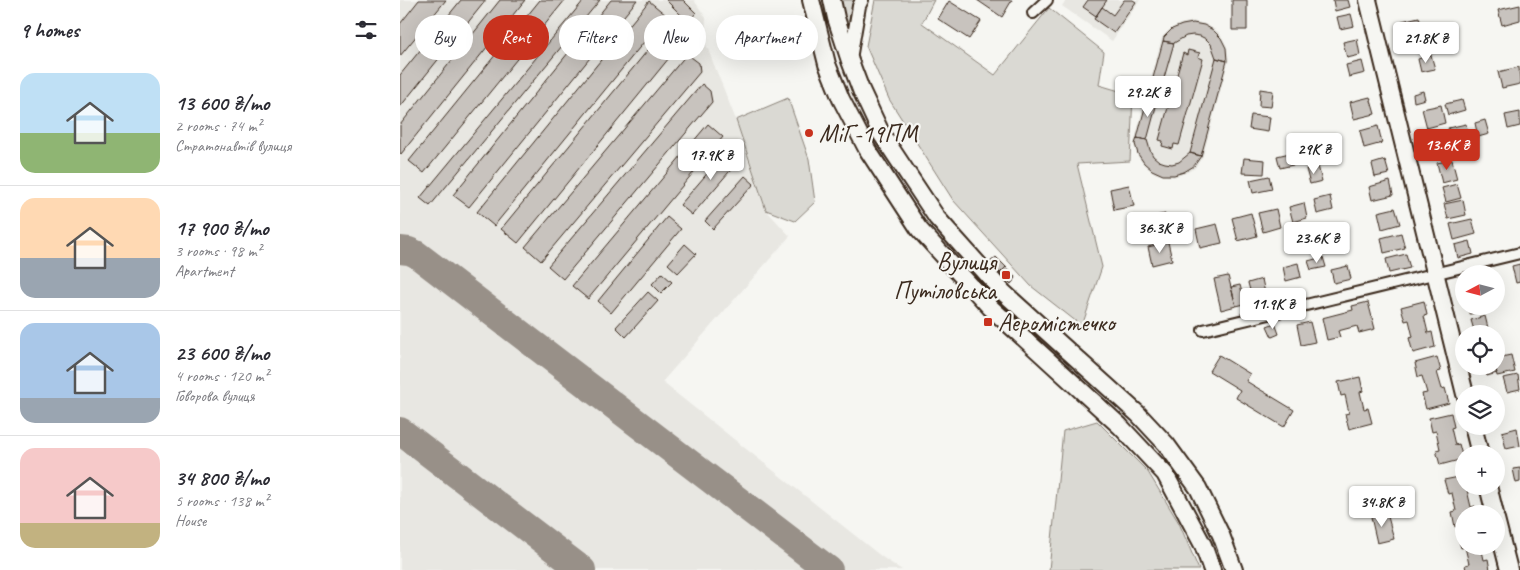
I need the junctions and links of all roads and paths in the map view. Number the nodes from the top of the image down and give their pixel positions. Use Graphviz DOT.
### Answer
graph roads {
  1 [pos="811,0"];
  2 [pos="832,0"];
  3 [pos="862,0"];
  4 [pos="1047,0"];
  5 [pos="1367,0"];
  6 [pos="1033,13"];
  7 [pos="850,61"];
  8 [pos="827,64"];
  9 [pos="861,90"];
  10 [pos="842,99"];
  11 [pos="1520,253"];
  12 [pos="1435,274"];
  13 [pos="1039,323"];
  14 [pos="1204,330"];
  15 [pos="1024,340"];
  16 [pos="1070,350"];
  17 [pos="1060,372"];
  18 [pos="1463,385"];
  19 [pos="1505,554"];
  20 [pos="1212,570"];
  21 [pos="1234,570"];
  22 [pos="1509,570"];
  1 -- 8 [label="main road"];
  2 -- 7 [label="main road"];
  3 -- 7 [label="street"];
  4 -- 6 [label="street"];
  5 -- 12 [label="main road"];
  7 -- 8 [label="main road"];
  7 -- 9 [label="main road"];
  8 -- 10 [label="main road"];
  9 -- 10 [label="main road"];
  9 -- 13 [label="main road"];
  10 -- 15 [label="main road"];
  11 -- 12 [label="street"];
  12 -- 14 [label="street"];
  12 -- 18 [label="main road"];
  13 -- 15 [label="main road"];
  13 -- 16 [label="main road"];
  15 -- 17 [label="main road"];
  16 -- 17 [label="main road"];
  16 -- 21 [label="main road"];
  17 -- 20 [label="main road"];
  19 -- 22 [label="main road"];
}
